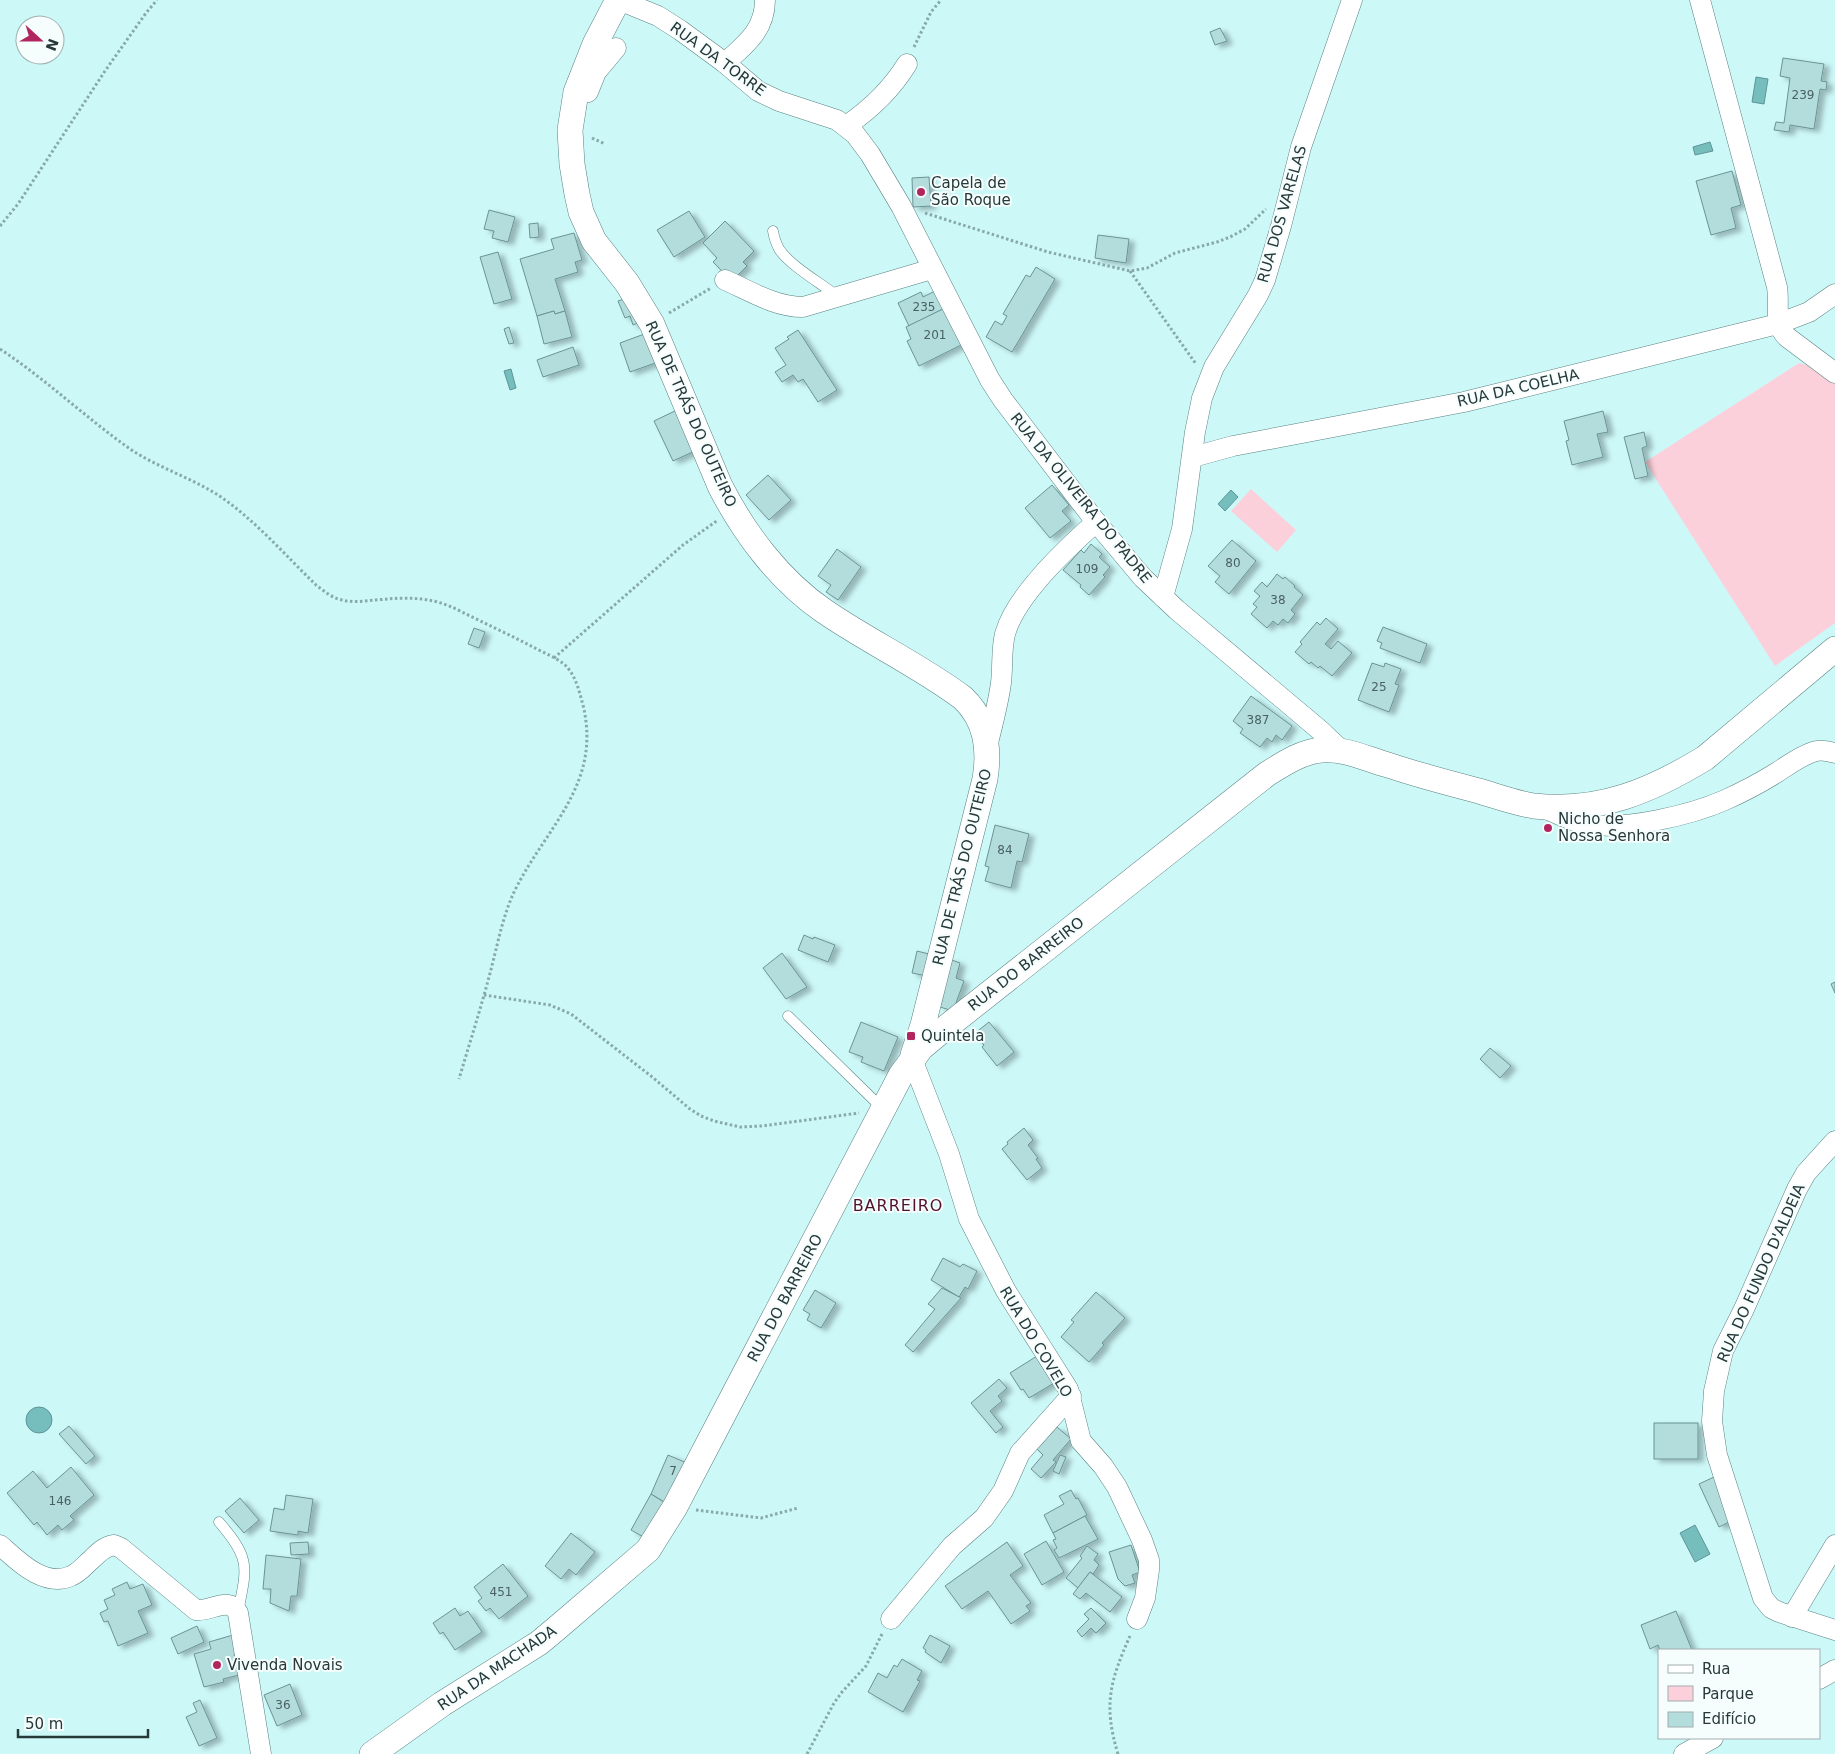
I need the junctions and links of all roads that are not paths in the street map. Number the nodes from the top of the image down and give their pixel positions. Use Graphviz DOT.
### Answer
graph roads {
  1 [pos="619,0"];
  2 [pos="766,0"];
  3 [pos="1352,0"];
  4 [pos="1700,0"];
  5 [pos="616,48"];
  6 [pos="725,63"];
  7 [pos="907,64"];
  8 [pos="846,126"];
  9 [pos="574,175"];
  10 [pos="772,231"];
  11 [pos="932,269"];
  12 [pos="725,280"];
  13 [pos="1835,294"];
  14 [pos="837,296"];
  15 [pos="1778,324"];
  16 [pos="1835,373"];
  17 [pos="1192,456"];
  18 [pos="1096,522"];
  19 [pos="1163,598"];
  20 [pos="1835,649"];
  21 [pos="987,747"];
  22 [pos="1341,750"];
  23 [pos="1835,753"];
  24 [pos="1539,806"];
  25 [pos="788,1016"];
  26 [pos="912,1059"];
  27 [pos="884,1110"];
  28 [pos="1835,1140"];
  29 [pos="1071,1396"];
  30 [pos="676,1507"];
  31 [pos="218,1522"];
  32 [pos="0,1545"];
  33 [pos="1835,1545"];
  34 [pos="238,1613"];
  35 [pos="1792,1617"];
  36 [pos="891,1619"];
  37 [pos="1137,1619"];
  38 [pos="1835,1630"];
  39 [pos="1835,1670"];
  40 [pos="1820,1678"];
  41 [pos="1711,1739"];
  42 [pos="261,1754"];
  43 [pos="372,1754"];
  44 [pos="1684,1754"];
  1 -- 6 [label="street, RUA DA TORRE"];
  1 -- 9 [label="street, RUA DE TRÁS DO OUTEIRO"];
  2 -- 6 [label="street"];
  3 -- 17 [label="street, RUA DOS VARELAS"];
  4 -- 15 [label="street"];
  5 -- 9 [label="street"];
  6 -- 8 [label="street, RUA DA TORRE"];
  7 -- 8 [label="street"];
  8 -- 11 [label="street, RUA DA OLIVEIRA DO PADRE"];
  9 -- 21 [label="street, RUA DE TRÁS DO OUTEIRO"];
  10 -- 14 [label="lane"];
  11 -- 14 [label="street"];
  11 -- 18 [label="street, RUA DA OLIVEIRA DO PADRE"];
  12 -- 14 [label="street"];
  13 -- 15 [label="street, RUA DA COELHA"];
  15 -- 16 [label="street"];
  15 -- 17 [label="street, RUA DA COELHA"];
  17 -- 19 [label="street, RUA DOS VARELAS"];
  18 -- 19 [label="street, RUA DA OLIVEIRA DO PADRE"];
  18 -- 21 [label="street"];
  19 -- 22 [label="street, RUA DA OLIVEIRA DO PADRE"];
  20 -- 24 [label="street, RUA DO BARREIRO"];
  21 -- 26 [label="street, RUA DE TRÁS DO OUTEIRO"];
  22 -- 24 [label="street, RUA DO BARREIRO"];
  22 -- 26 [label="street, RUA DO BARREIRO"];
  23 -- 24 [label="street"];
  25 -- 27 [label="lane"];
  26 -- 27 [label="street, RUA DO BARREIRO"];
  26 -- 29 [label="street, RUA DO COVELO"];
  27 -- 30 [label="street, RUA DO BARREIRO"];
  28 -- 35 [label="street, RUA DO FUNDO D'ALDEIA"];
  29 -- 36 [label="street"];
  29 -- 37 [label="street, RUA DO COVELO"];
  30 -- 43 [label="street, RUA DA MACHADA"];
  31 -- 34 [label="lane"];
  32 -- 34 [label="street"];
  33 -- 35 [label="street"];
  34 -- 42 [label="street"];
  35 -- 38 [label="street, RUA DO FUNDO D'ALDEIA"];
  39 -- 40 [label="street"];
  41 -- 44 [label="street"];
}
